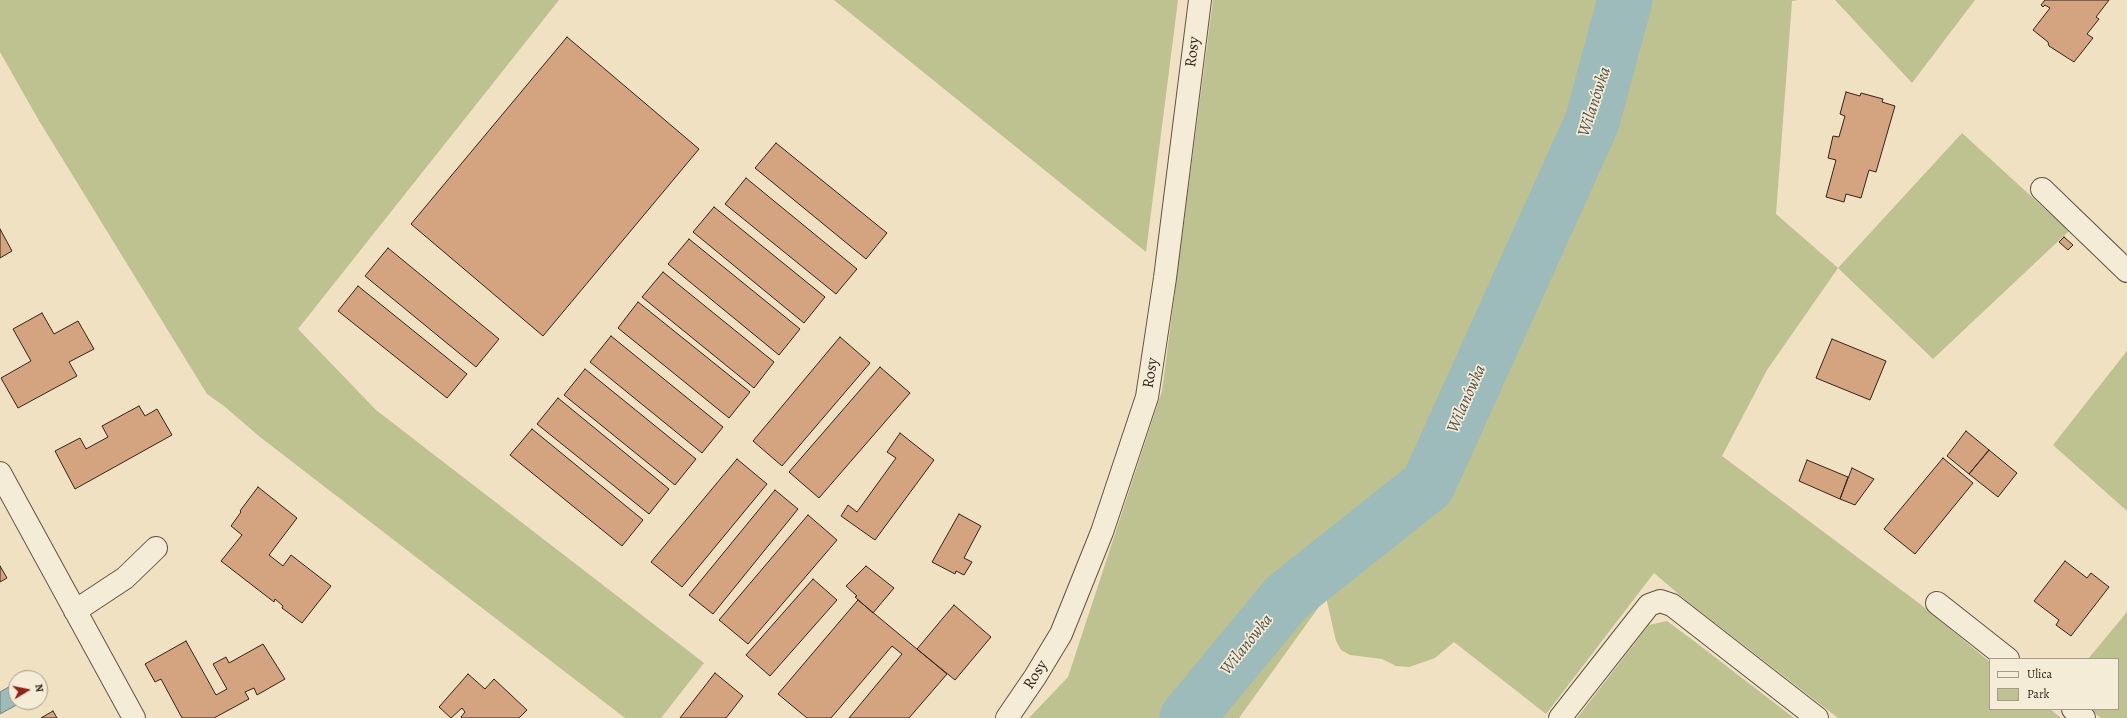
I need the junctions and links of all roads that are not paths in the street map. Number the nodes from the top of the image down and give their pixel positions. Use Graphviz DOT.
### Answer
graph roads {
  1 [pos="1200,0"];
  2 [pos="2042,189"];
  3 [pos="2127,271"];
  4 [pos="0,473"];
  5 [pos="156,548"];
  6 [pos="1937,603"];
  7 [pos="75,611"];
  8 [pos="2007,658"];
  9 [pos="2073,710"];
  10 [pos="134,718"];
  11 [pos="1007,718"];
  12 [pos="1560,718"];
  13 [pos="1817,718"];
  14 [pos="2084,718"];
  1 -- 11 [label="street, Rosy"];
  2 -- 3 [label="street"];
  4 -- 7 [label="street"];
  5 -- 7 [label="street"];
  6 -- 8 [label="street"];
  7 -- 10 [label="street"];
  9 -- 14 [label="street"];
  12 -- 13 [label="street"];
}
